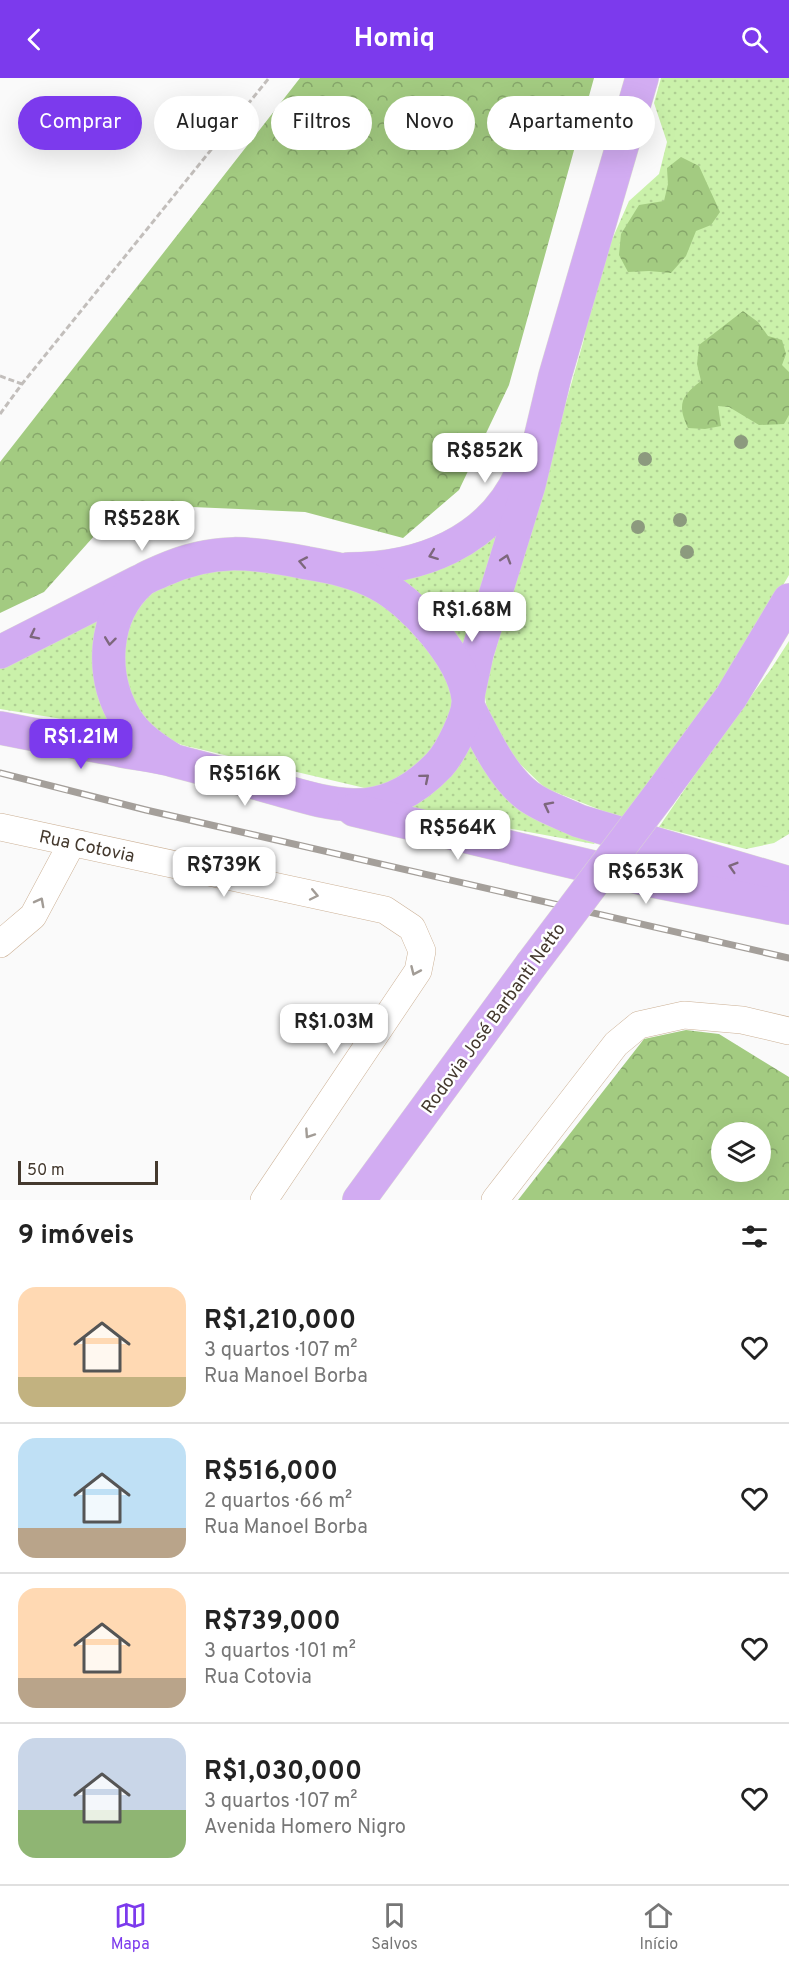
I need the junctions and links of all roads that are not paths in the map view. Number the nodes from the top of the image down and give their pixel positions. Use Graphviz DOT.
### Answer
graph roads {
  1 [pos="642,78"];
  2 [pos="555,376"];
  3 [pos="338,569"];
  4 [pos="142,580"];
  5 [pos="789,600"];
  6 [pos="0,652"];
  7 [pos="468,701"];
  8 [pos="0,728"];
  9 [pos="172,760"];
  10 [pos="332,805"];
  11 [pos="0,827"];
  12 [pos="72,843"];
  13 [pos="789,883"];
  14 [pos="789,908"];
  15 [pos="0,944"];
  16 [pos="789,1031"];
  17 [pos="264,1200"];
  18 [pos="359,1200"];
  19 [pos="495,1200"];
  1 -- 2 [label="main road"];
  2 -- 3 [label="main road, one-way"];
  7 -- 2 [label="main road, one-way"];
  3 -- 4 [label="main road, one-way"];
  3 -- 7 [label="main road"];
  4 -- 6 [label="main road, one-way"];
  4 -- 9 [label="main road, one-way"];
  5 -- 18 [label="main road, Rodovia José Barbanti Netto, bridge"];
  10 -- 7 [label="main road, one-way"];
  13 -- 7 [label="main road, one-way"];
  8 -- 9 [label="main road"];
  9 -- 10 [label="main road"];
  10 -- 14 [label="main road"];
  11 -- 12 [label="street, Rua Cotovia"];
  15 -- 12 [label="street, one-way"];
  12 -- 17 [label="street, Rua Cotovia, one-way"];
  16 -- 19 [label="street"];
}
